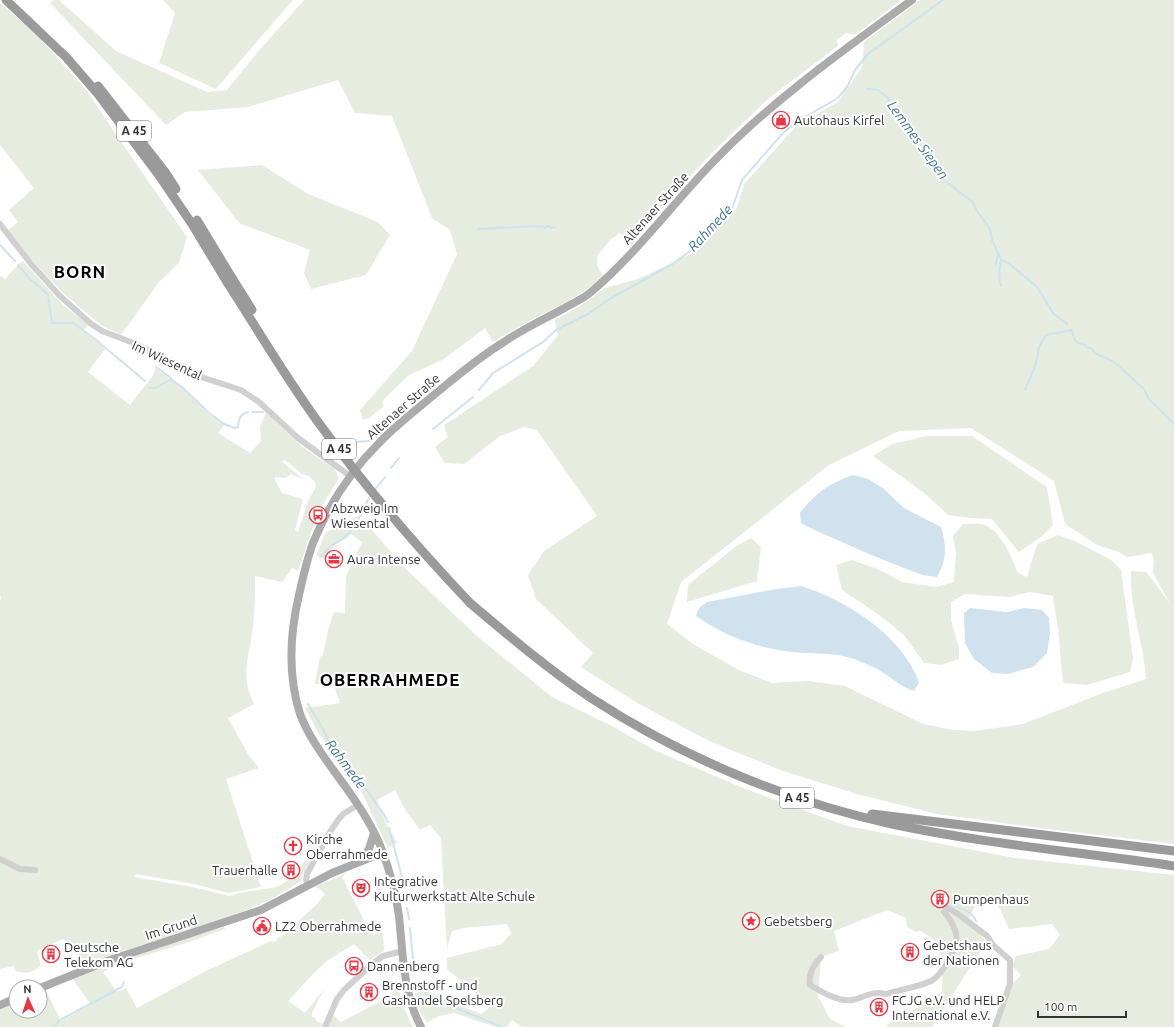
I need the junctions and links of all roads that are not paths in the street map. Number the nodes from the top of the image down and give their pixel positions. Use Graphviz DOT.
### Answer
graph roads {
  1 [pos="6,0"];
  2 [pos="14,0"];
  3 [pos="912,0"];
  4 [pos="0,224"];
  5 [pos="230,280"];
  6 [pos="350,476"];
  7 [pos="472,601"];
  8 [pos="358,805"];
  9 [pos="374,833"];
  10 [pos="1174,851"];
  11 [pos="382,853"];
  12 [pos="0,859"];
  13 [pos="360,861"];
  14 [pos="1174,866"];
  15 [pos="35,870"];
  16 [pos="308,885"];
  17 [pos="402,951"];
  18 [pos="821,957"];
  19 [pos="48,985"];
  20 [pos="325,1027"];
  21 [pos="422,1027"];
  22 [pos="995,1027"];
  1 -- 5 [label="highway, A 45"];
  2 -- 5 [label="highway, A 45"];
  3 -- 6 [label="main road, Altenaer Straße"];
  4 -- 6 [label="street, Im Wiesental"];
  5 -- 7 [label="highway, A 45, bridge"];
  6 -- 8 [label="main road, Altenaer Straße"];
  7 -- 10 [label="highway, A 45"];
  7 -- 14 [label="highway, A 45"];
  8 -- 9 [label="main road, Altenaer Straße"];
  8 -- 16 [label="street"];
  9 -- 11 [label="main road, Altenaer Straße"];
  9 -- 13 [label="main road"];
  11 -- 13 [label="main road, Im Grund"];
  11 -- 17 [label="main road, Altenaer Straße"];
  12 -- 15 [label="street"];
  13 -- 16 [label="main road, Im Grund"];
  16 -- 19 [label="main road, Im Grund"];
  17 -- 20 [label="street"];
  17 -- 21 [label="main road, Altenaer Straße"];
  18 -- 22 [label="street"];
}
